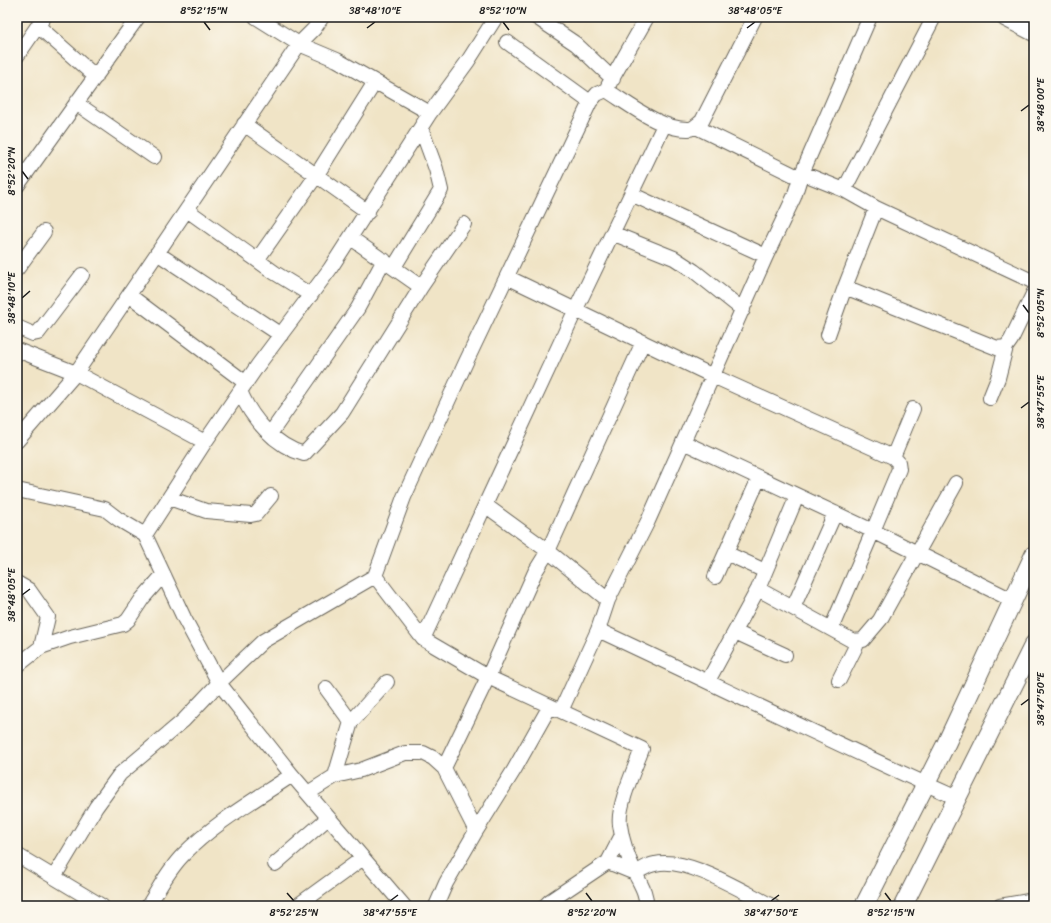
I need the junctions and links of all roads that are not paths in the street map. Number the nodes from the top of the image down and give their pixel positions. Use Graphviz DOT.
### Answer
graph roads {
  1 [pos="138,17"];
  2 [pos="256,17"];
  3 [pos="322,17"];
  4 [pos="496,17"];
  5 [pos="536,17"];
  6 [pos="647,17"];
  7 [pos="755,17"];
  8 [pos="934,17"];
  9 [pos="1006,17"];
  10 [pos="869,18"];
  11 [pos="40,20"];
  12 [pos="1034,32"];
  13 [pos="507,42"];
  14 [pos="299,44"];
  15 [pos="17,56"];
  16 [pos="96,76"];
  17 [pos="375,82"];
  18 [pos="609,84"];
  19 [pos="590,102"];
  20 [pos="76,103"];
  21 [pos="430,113"];
  22 [pos="244,124"];
  23 [pos="664,125"];
  24 [pos="696,127"];
  25 [pos="421,128"];
  26 [pos="154,157"];
  27 [pos="316,176"];
  28 [pos="801,176"];
  29 [pos="17,186"];
  30 [pos="844,190"];
  31 [pos="631,194"];
  32 [pos="876,208"];
  33 [pos="186,210"];
  34 [pos="368,212"];
  35 [pos="464,224"];
  36 [pos="44,232"];
  37 [pos="612,234"];
  38 [pos="351,238"];
  39 [pos="157,253"];
  40 [pos="766,256"];
  41 [pos="256,260"];
  42 [pos="389,264"];
  43 [pos="17,269"];
  44 [pos="82,275"];
  45 [pos="507,277"];
  46 [pos="1034,282"];
  47 [pos="421,287"];
  48 [pos="845,287"];
  49 [pos="1034,292"];
  50 [pos="129,295"];
  51 [pos="311,295"];
  52 [pos="576,309"];
  53 [pos="743,310"];
  54 [pos="17,326"];
  55 [pos="281,335"];
  56 [pos="828,335"];
  57 [pos="643,342"];
  58 [pos="1006,347"];
  59 [pos="17,350"];
  60 [pos="76,373"];
  61 [pos="713,376"];
  62 [pos="243,387"];
  63 [pos="990,398"];
  64 [pos="914,409"];
  65 [pos="270,434"];
  66 [pos="17,441"];
  67 [pos="205,442"];
  68 [pos="683,442"];
  69 [pos="893,456"];
  70 [pos="759,478"];
  71 [pos="956,483"];
  72 [pos="17,490"];
  73 [pos="271,496"];
  74 [pos="797,496"];
  75 [pos="169,498"];
  76 [pos="485,504"];
  77 [pos="835,513"];
  78 [pos="873,531"];
  79 [pos="145,535"];
  80 [pos="548,551"];
  81 [pos="726,552"];
  82 [pos="916,552"];
  83 [pos="1034,555"];
  84 [pos="765,571"];
  85 [pos="163,575"];
  86 [pos="375,576"];
  87 [pos="715,577"];
  88 [pos="17,583"];
  89 [pos="758,590"];
  90 [pos="608,600"];
  91 [pos="1012,600"];
  92 [pos="793,608"];
  93 [pos="831,629"];
  94 [pos="598,630"];
  95 [pos="735,632"];
  96 [pos="423,639"];
  97 [pos="858,642"];
  98 [pos="1034,644"];
  99 [pos="41,648"];
  100 [pos="785,655"];
  101 [pos="17,666"];
  102 [pos="488,677"];
  103 [pos="839,680"];
  104 [pos="708,681"];
  105 [pos="387,682"];
  106 [pos="219,683"];
  107 [pos="326,688"];
  108 [pos="555,709"];
  109 [pos="351,722"];
  110 [pos="444,768"];
  111 [pos="292,774"];
  112 [pos="335,776"];
  113 [pos="925,784"];
  114 [pos="308,793"];
  115 [pos="957,798"];
  116 [pos="328,818"];
  117 [pos="476,831"];
  118 [pos="622,835"];
  119 [pos="17,855"];
  120 [pos="363,858"];
  121 [pos="608,862"];
  122 [pos="275,864"];
  123 [pos="635,874"];
  124 [pos="54,877"];
  125 [pos="1034,900"];
  126 [pos="102,906"];
  127 [pos="148,906"];
  128 [pos="297,906"];
  129 [pos="404,906"];
  130 [pos="436,906"];
  131 [pos="545,906"];
  132 [pos="646,906"];
  133 [pos="772,906"];
  134 [pos="864,906"];
  135 [pos="903,906"];
  136 [pos="1000,906"];
  1 -- 16 [label="street"];
  2 -- 14 [label="street"];
  3 -- 14 [label="street"];
  4 -- 21 [label="street"];
  5 -- 18 [label="street"];
  6 -- 18 [label="street"];
  7 -- 24 [label="street"];
  8 -- 30 [label="street"];
  9 -- 12 [label="main road"];
  10 -- 28 [label="street"];
  11 -- 15 [label="street"];
  11 -- 16 [label="street"];
  13 -- 19 [label="street"];
  14 -- 17 [label="street"];
  14 -- 22 [label="street"];
  16 -- 20 [label="street"];
  17 -- 21 [label="street"];
  17 -- 27 [label="street"];
  18 -- 19 [label="street"];
  18 -- 23 [label="street"];
  19 -- 45 [label="street"];
  20 -- 26 [label="street"];
  20 -- 29 [label="street"];
  21 -- 25 [label="street"];
  22 -- 27 [label="street"];
  22 -- 33 [label="street"];
  23 -- 24 [label="street"];
  23 -- 31 [label="street"];
  24 -- 28 [label="street"];
  25 -- 34 [label="street"];
  25 -- 42 [label="street"];
  27 -- 34 [label="street"];
  27 -- 41 [label="street"];
  28 -- 30 [label="street"];
  28 -- 40 [label="street"];
  30 -- 32 [label="street"];
  31 -- 37 [label="street"];
  31 -- 40 [label="street"];
  32 -- 46 [label="street"];
  32 -- 48 [label="street"];
  33 -- 39 [label="street"];
  33 -- 41 [label="street"];
  34 -- 38 [label="street"];
  35 -- 47 [label="street"];
  36 -- 43 [label="street"];
  37 -- 52 [label="street"];
  37 -- 53 [label="street"];
  38 -- 42 [label="street"];
  38 -- 51 [label="street"];
  39 -- 50 [label="street"];
  39 -- 55 [label="street"];
  40 -- 53 [label="street"];
  41 -- 51 [label="street"];
  42 -- 47 [label="street"];
  42 -- 65 [label="street"];
  44 -- 54 [label="street"];
  45 -- 52 [label="street"];
  45 -- 86 [label="street"];
  47 -- 65 [label="street"];
  48 -- 56 [label="street"];
  48 -- 58 [label="street"];
  49 -- 58 [label="street"];
  50 -- 60 [label="street"];
  50 -- 62 [label="street"];
  51 -- 55 [label="street"];
  52 -- 57 [label="street"];
  52 -- 76 [label="street"];
  53 -- 61 [label="street"];
  55 -- 62 [label="street"];
  57 -- 61 [label="street"];
  57 -- 80 [label="street"];
  58 -- 63 [label="street"];
  59 -- 60 [label="street"];
  60 -- 66 [label="street"];
  60 -- 67 [label="street"];
  61 -- 68 [label="street"];
  61 -- 69 [label="street"];
  62 -- 65 [label="street"];
  62 -- 67 [label="street"];
  64 -- 69 [label="street"];
  67 -- 75 [label="street"];
  68 -- 70 [label="street"];
  68 -- 90 [label="street"];
  69 -- 78 [label="street"];
  70 -- 74 [label="street"];
  70 -- 81 [label="street"];
  71 -- 82 [label="street"];
  72 -- 79 [label="street"];
  73 -- 75 [label="street"];
  74 -- 77 [label="street"];
  74 -- 84 [label="street"];
  75 -- 79 [label="street"];
  76 -- 80 [label="street"];
  76 -- 96 [label="street"];
  77 -- 78 [label="street"];
  77 -- 92 [label="street"];
  78 -- 82 [label="street"];
  78 -- 93 [label="street"];
  79 -- 85 [label="street"];
  80 -- 90 [label="street"];
  80 -- 102 [label="street"];
  81 -- 84 [label="street"];
  81 -- 87 [label="street"];
  82 -- 91 [label="street"];
  82 -- 97 [label="street"];
  83 -- 91 [label="main road"];
  84 -- 89 [label="street"];
  85 -- 99 [label="street"];
  85 -- 106 [label="street"];
  86 -- 96 [label="street"];
  86 -- 106 [label="street"];
  88 -- 99 [label="street"];
  89 -- 92 [label="street"];
  89 -- 95 [label="street"];
  90 -- 94 [label="street"];
  91 -- 113 [label="main road"];
  92 -- 93 [label="street"];
  93 -- 97 [label="street"];
  94 -- 104 [label="street"];
  94 -- 108 [label="street"];
  95 -- 100 [label="street"];
  95 -- 104 [label="street"];
  96 -- 102 [label="street"];
  97 -- 103 [label="street"];
  98 -- 115 [label="main road"];
  99 -- 101 [label="street"];
  102 -- 108 [label="street"];
  102 -- 110 [label="street"];
  104 -- 113 [label="street"];
  105 -- 109 [label="street"];
  106 -- 111 [label="street"];
  106 -- 124 [label="street"];
  107 -- 109 [label="street"];
  108 -- 117 [label="street"];
  108 -- 118 [label="street"];
  109 -- 112 [label="street"];
  110 -- 112 [label="street"];
  110 -- 117 [label="street"];
  111 -- 114 [label="street"];
  111 -- 127 [label="street"];
  112 -- 114 [label="street"];
  113 -- 115 [label="street"];
  113 -- 134 [label="main road"];
  114 -- 116 [label="street"];
  115 -- 135 [label="main road"];
  116 -- 120 [label="street"];
  116 -- 122 [label="street"];
  117 -- 130 [label="street"];
  118 -- 121 [label="street"];
  118 -- 123 [label="street"];
  119 -- 124 [label="street"];
  120 -- 128 [label="street"];
  120 -- 129 [label="street"];
  121 -- 123 [label="street"];
  121 -- 131 [label="street"];
  123 -- 132 [label="street"];
  123 -- 133 [label="street"];
  124 -- 126 [label="street"];
  125 -- 136 [label="street"];
}
